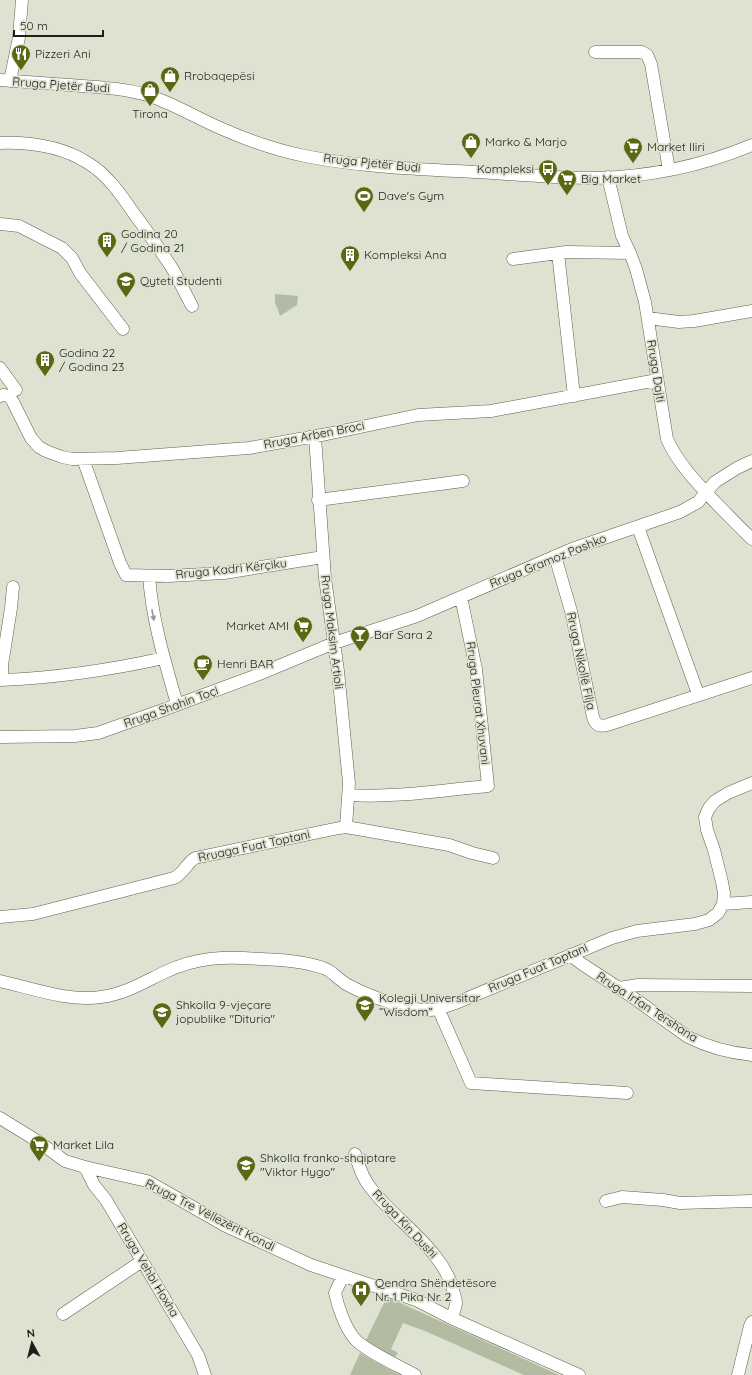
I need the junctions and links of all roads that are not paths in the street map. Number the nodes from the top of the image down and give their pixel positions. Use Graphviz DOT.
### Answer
graph roads {
  1 [pos="22,0"];
  2 [pos="595,52"];
  3 [pos="5,80"];
  4 [pos="0,143"];
  5 [pos="752,145"];
  6 [pos="669,170"];
  7 [pos="608,177"];
  8 [pos="0,224"];
  9 [pos="558,253"];
  10 [pos="630,253"];
  11 [pos="514,258"];
  12 [pos="192,306"];
  13 [pos="752,311"];
  14 [pos="648,318"];
  15 [pos="123,329"];
  16 [pos="0,368"];
  17 [pos="657,380"];
  18 [pos="16,390"];
  19 [pos="0,396"];
  20 [pos="574,396"];
  21 [pos="315,437"];
  22 [pos="83,459"];
  23 [pos="752,461"];
  24 [pos="463,481"];
  25 [pos="707,493"];
  26 [pos="318,500"];
  27 [pos="638,527"];
  28 [pos="752,539"];
  29 [pos="555,556"];
  30 [pos="323,557"];
  31 [pos="149,576"];
  32 [pos="13,587"];
  33 [pos="461,596"];
  34 [pos="334,643"];
  35 [pos="164,658"];
  36 [pos="752,678"];
  37 [pos="1,680"];
  38 [pos="698,694"];
  39 [pos="176,704"];
  40 [pos="0,737"];
  41 [pos="752,783"];
  42 [pos="349,794"];
  43 [pos="346,827"];
  44 [pos="493,858"];
  45 [pos="752,902"];
  46 [pos="723,904"];
  47 [pos="0,917"];
  48 [pos="570,955"];
  49 [pos="0,981"];
  50 [pos="752,986"];
  51 [pos="619,988"];
  52 [pos="438,1008"];
  53 [pos="752,1055"];
  54 [pos="627,1093"];
  55 [pos="0,1118"];
  56 [pos="355,1154"];
  57 [pos="85,1167"];
  58 [pos="606,1201"];
  59 [pos="752,1201"];
  60 [pos="142,1262"];
  61 [pos="343,1276"];
  62 [pos="64,1314"];
  63 [pos="451,1318"];
  64 [pos="752,1322"];
  65 [pos="205,1375"];
  66 [pos="414,1375"];
  67 [pos="579,1375"];
  68 [pos="738,1375"];
  1 -- 3 [label="street"];
  2 -- 6 [label="street"];
  3 -- 7 [label="street, Rruga Pjetër Budi"];
  4 -- 12 [label="street"];
  5 -- 6 [label="street, Rruga Pjetër Budi"];
  6 -- 7 [label="street, Rruga Pjetër Budi"];
  7 -- 10 [label="street, Rruga Dajti"];
  8 -- 15 [label="street"];
  9 -- 10 [label="street"];
  9 -- 11 [label="street"];
  9 -- 20 [label="street"];
  10 -- 14 [label="street, Rruga Dajti"];
  13 -- 14 [label="street"];
  14 -- 17 [label="street, Rruga Dajti"];
  16 -- 18 [label="street"];
  17 -- 20 [label="street, Rruga Arben Broci"];
  17 -- 25 [label="street, Rruga Dajti"];
  19 -- 22 [label="street, Rruga Arben Broci"];
  20 -- 21 [label="street, Rruga Arben Broci"];
  21 -- 22 [label="street, Rruga Arben Broci"];
  21 -- 26 [label="street, Rruga Maksim Artioli"];
  22 -- 31 [label="street, Rruga Kadri Kërçiku"];
  23 -- 25 [label="street, Rruga Gramoz Pashko"];
  24 -- 26 [label="street"];
  25 -- 27 [label="street, Rruga Gramoz Pashko"];
  25 -- 28 [label="street, Rruga Dajti"];
  26 -- 30 [label="street, Rruga Maksim Artioli"];
  27 -- 29 [label="street, Rruga Gramoz Pashko"];
  27 -- 38 [label="street"];
  29 -- 33 [label="street, Rruga Gramoz Pashko"];
  29 -- 38 [label="street, Rruga Nikollë Filja"];
  30 -- 31 [label="street, Rruga Kadri Kërçiku"];
  30 -- 34 [label="street, Rruga Maksim Artioli"];
  31 -- 35 [label="street, one-way"];
  32 -- 37 [label="street"];
  33 -- 34 [label="street, Rruga Gramoz Pashko"];
  33 -- 42 [label="street, Rruga Pleurat Xhuvani"];
  34 -- 39 [label="street, Rruga Shahin Toçi"];
  34 -- 42 [label="street, Rruga Maksim Artioli"];
  35 -- 37 [label="street"];
  35 -- 39 [label="street"];
  36 -- 38 [label="street, Rruga Nikollë Filja"];
  39 -- 40 [label="street, Rruga Shahin Toçi"];
  41 -- 46 [label="street"];
  42 -- 43 [label="street, Rruga Maksim Artioli"];
  43 -- 44 [label="street, Rruaga Fuat Toptani"];
  43 -- 47 [label="street, Rruaga Fuat Toptani"];
  45 -- 46 [label="street"];
  46 -- 48 [label="street, Rruga Fuat Toptani"];
  48 -- 51 [label="street, Rruga Irfan Tërshana"];
  48 -- 52 [label="street, Rruga Fuat Toptani"];
  49 -- 52 [label="street, Rruga Fuat Toptani"];
  50 -- 51 [label="street"];
  51 -- 53 [label="street, Rruga Irfan Tërshana"];
  52 -- 54 [label="street"];
  55 -- 57 [label="street, Rruga Tre Vëllezërit Kondi"];
  56 -- 63 [label="street, Rruga Kin Dushi"];
  57 -- 60 [label="street, Rruga Vehbi Hoxha"];
  57 -- 61 [label="street, Rruga Tre Vëllezërit Kondi"];
  58 -- 59 [label="street"];
  60 -- 62 [label="street"];
  60 -- 65 [label="street, Rruga Vehbi Hoxha"];
  61 -- 63 [label="street, Rruga Tre Vëllezërit Kondi"];
  61 -- 66 [label="street"];
  63 -- 67 [label="street, Rruga Tre Vëllezërit Kondi"];
  64 -- 68 [label="street"];
}
